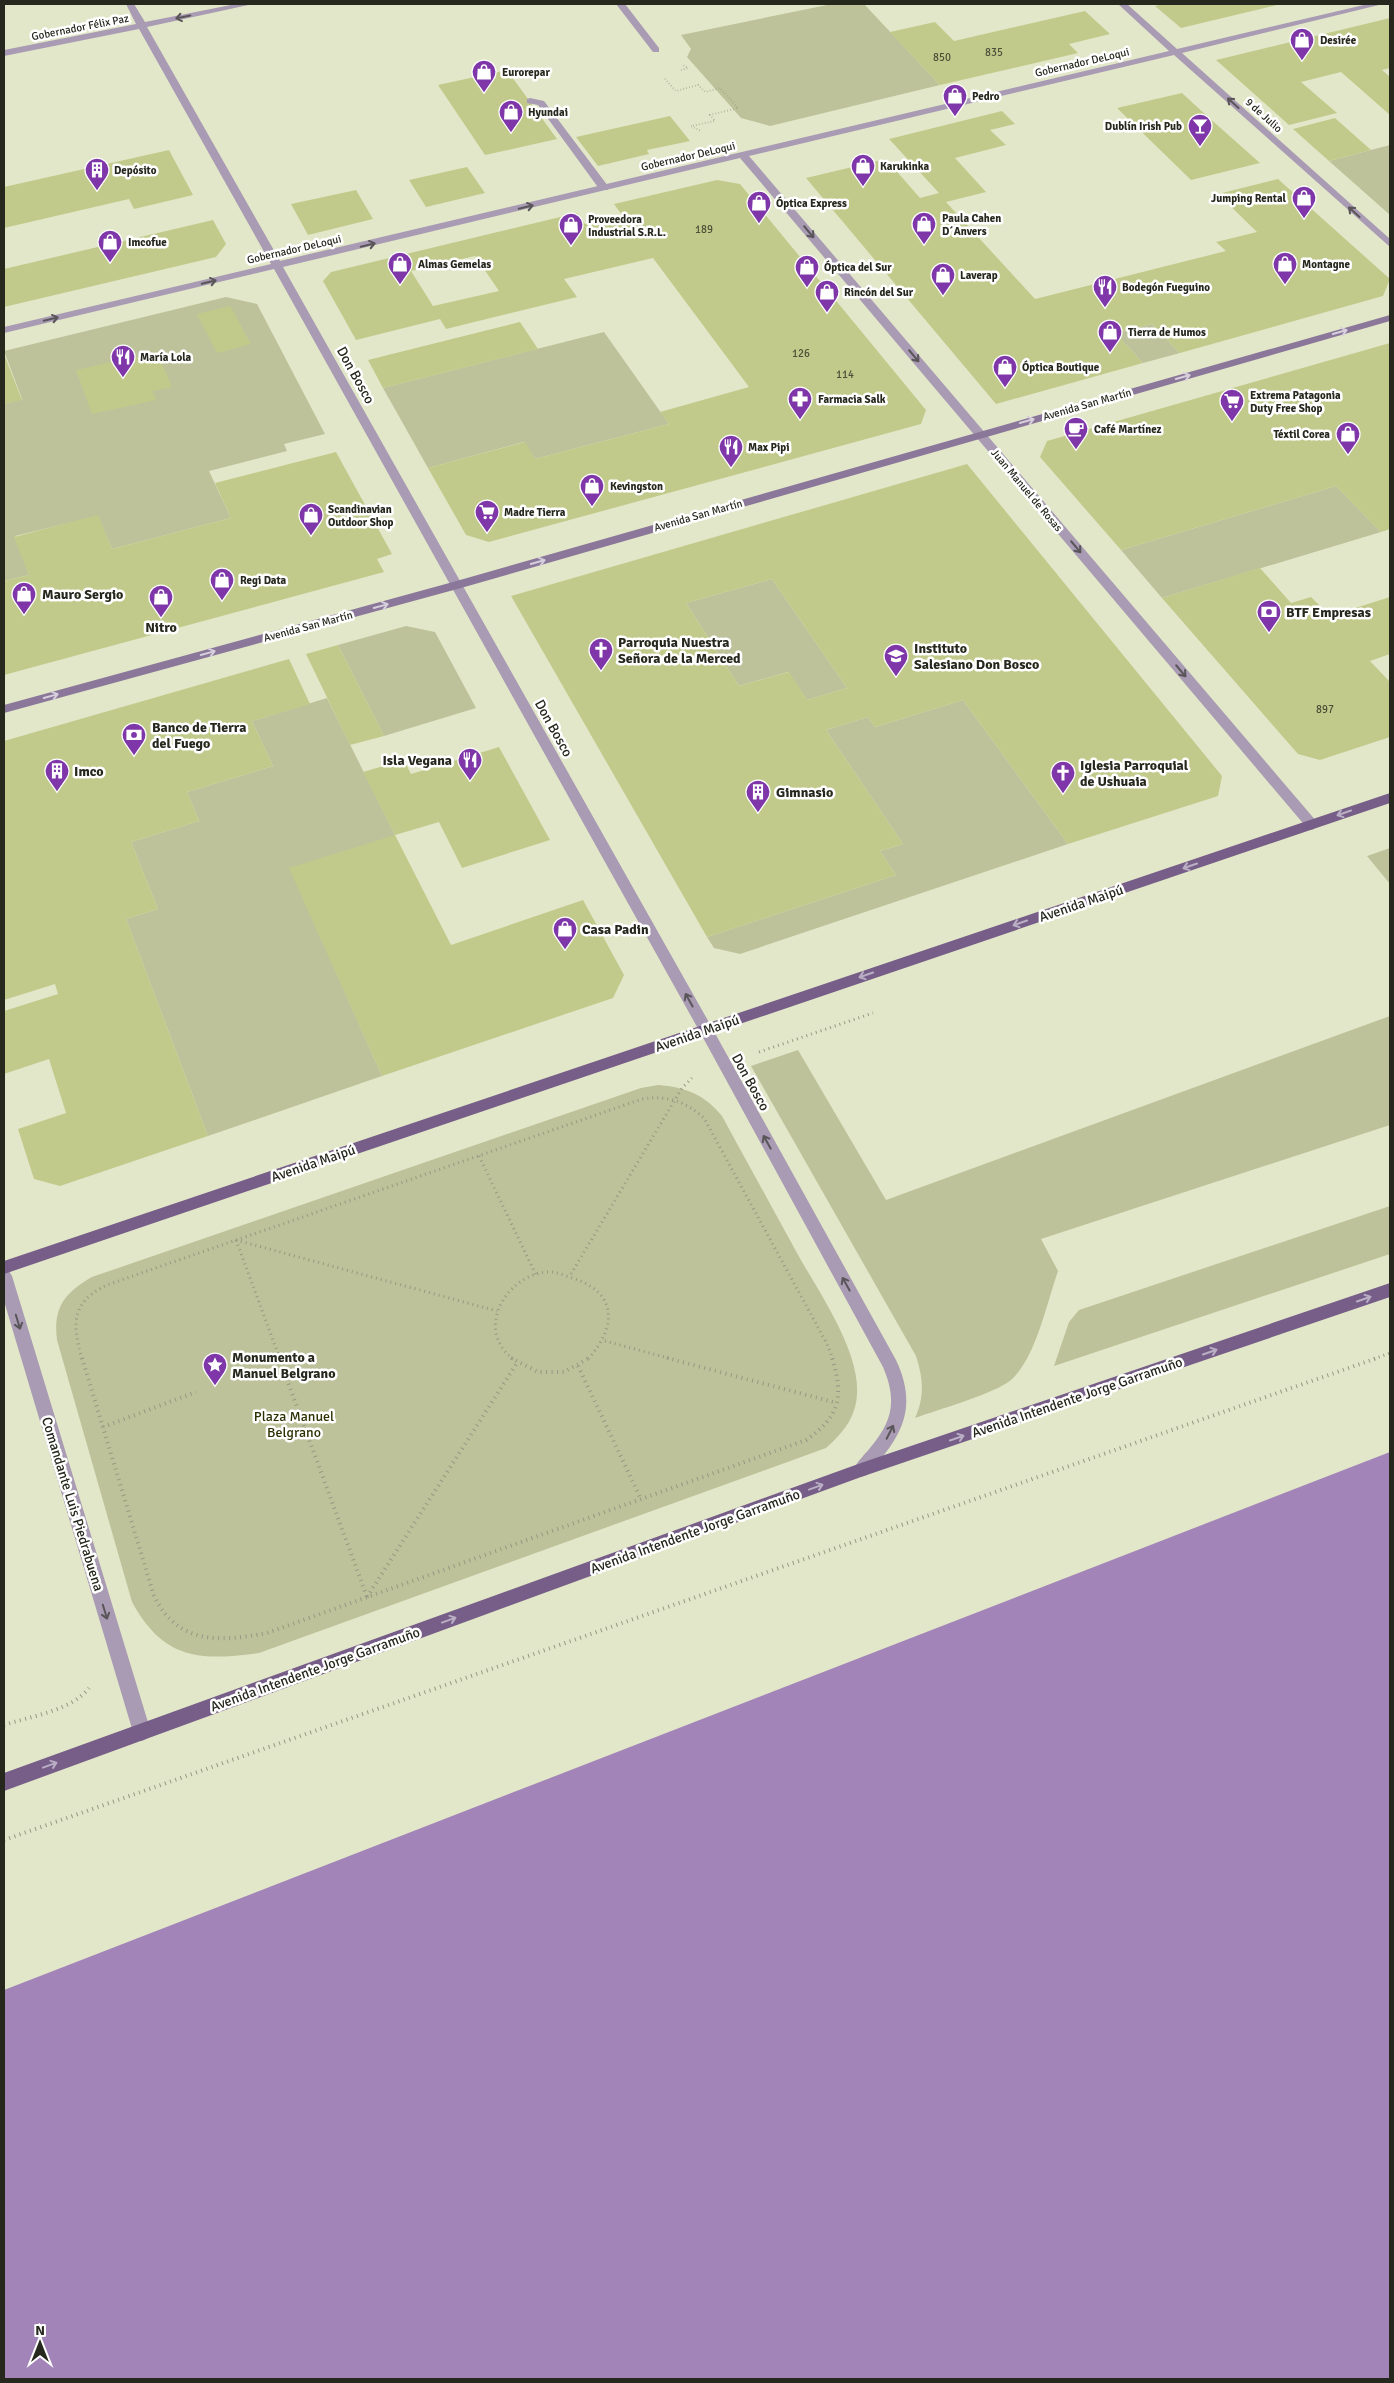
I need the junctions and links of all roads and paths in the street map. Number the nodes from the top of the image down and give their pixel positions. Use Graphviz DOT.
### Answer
graph roads {
  1 [pos="130,4"];
  2 [pos="248,4"];
  3 [pos="620,4"];
  4 [pos="1122,4"];
  5 [pos="1378,4"];
  6 [pos="142,26"];
  7 [pos="656,50"];
  8 [pos="1176,52"];
  9 [pos="4,53"];
  10 [pos="679,70"];
  11 [pos="660,74"];
  12 [pos="530,101"];
  13 [pos="744,155"];
  14 [pos="604,188"];
  15 [pos="1390,244"];
  16 [pos="278,266"];
  17 [pos="1390,318"];
  18 [pos="4,330"];
  19 [pos="980,434"];
  20 [pos="457,585"];
  21 [pos="4,709"];
  22 [pos="1390,798"];
  23 [pos="1312,824"];
  24 [pos="706,1030"];
  25 [pos="676,1099"];
  26 [pos="479,1156"];
  27 [pos="236,1240"];
  28 [pos="4,1268"];
  29 [pos="571,1274"];
  30 [pos="536,1275"];
  31 [pos="4,1276"];
  32 [pos="1390,1290"];
  33 [pos="497,1311"];
  34 [pos="606,1341"];
  35 [pos="1390,1353"];
  36 [pos="517,1363"];
  37 [pos="578,1366"];
  38 [pos="196,1392"];
  39 [pos="837,1403"];
  40 [pos="103,1426"];
  41 [pos="861,1470"];
  42 [pos="641,1499"];
  43 [pos="366,1598"];
  44 [pos="142,1732"];
  45 [pos="4,1782"];
  46 [pos="4,1840"];
  1 -- 6 [label="street, Don Bosco"];
  2 -- 6 [label="street, Gobernador Félix Paz, one-way"];
  3 -- 7 [label="street"];
  4 -- 8 [label="street, 9 de Julio"];
  5 -- 8 [label="street, Gobernador DeLoqui"];
  6 -- 9 [label="street, Gobernador Félix Paz"];
  6 -- 16 [label="street, Don Bosco"];
  7 -- 10 [label="path"];
  8 -- 13 [label="street, Gobernador DeLoqui"];
  15 -- 8 [label="street, 9 de Julio, one-way"];
  11 -- 13 [label="path"];
  12 -- 14 [label="street"];
  13 -- 14 [label="street, Gobernador DeLoqui"];
  13 -- 19 [label="street, Juan Manuel de Rosas, one-way"];
  16 -- 14 [label="street, Gobernador DeLoqui, one-way"];
  18 -- 16 [label="street, Gobernador DeLoqui, one-way"];
  16 -- 20 [label="street, Don Bosco"];
  19 -- 17 [label="main road, Avenida San Martín, one-way"];
  20 -- 19 [label="main road, Avenida San Martín, one-way"];
  19 -- 23 [label="street, Juan Manuel de Rosas, one-way"];
  21 -- 20 [label="main road, Avenida San Martín, one-way"];
  24 -- 20 [label="street, Don Bosco, one-way"];
  22 -- 23 [label="main road, Avenida Maipú, one-way"];
  23 -- 24 [label="main road, Avenida Maipú, one-way"];
  24 -- 28 [label="main road, Avenida Maipú"];
  41 -- 24 [label="street, Don Bosco, one-way"];
  25 -- 26 [label="path"];
  25 -- 29 [label="path"];
  25 -- 39 [label="path"];
  26 -- 27 [label="path"];
  26 -- 30 [label="path"];
  27 -- 33 [label="path"];
  27 -- 40 [label="path"];
  27 -- 43 [label="path"];
  29 -- 30 [label="path"];
  29 -- 34 [label="path"];
  30 -- 33 [label="path"];
  31 -- 44 [label="street, Comandante Luis Piedrabuena, one-way"];
  41 -- 32 [label="main road, Avenida Intendente Jorge Garramuño, one-way"];
  33 -- 36 [label="path"];
  34 -- 37 [label="path"];
  34 -- 39 [label="path"];
  35 -- 46 [label="path"];
  36 -- 37 [label="path"];
  36 -- 43 [label="path"];
  37 -- 42 [label="path"];
  38 -- 40 [label="path"];
  39 -- 42 [label="path"];
  40 -- 43 [label="path"];
  44 -- 41 [label="main road, Avenida Intendente Jorge Garramuño, one-way"];
  42 -- 43 [label="path"];
  45 -- 44 [label="main road, Avenida Intendente Jorge Garramuño, one-way"];
}
